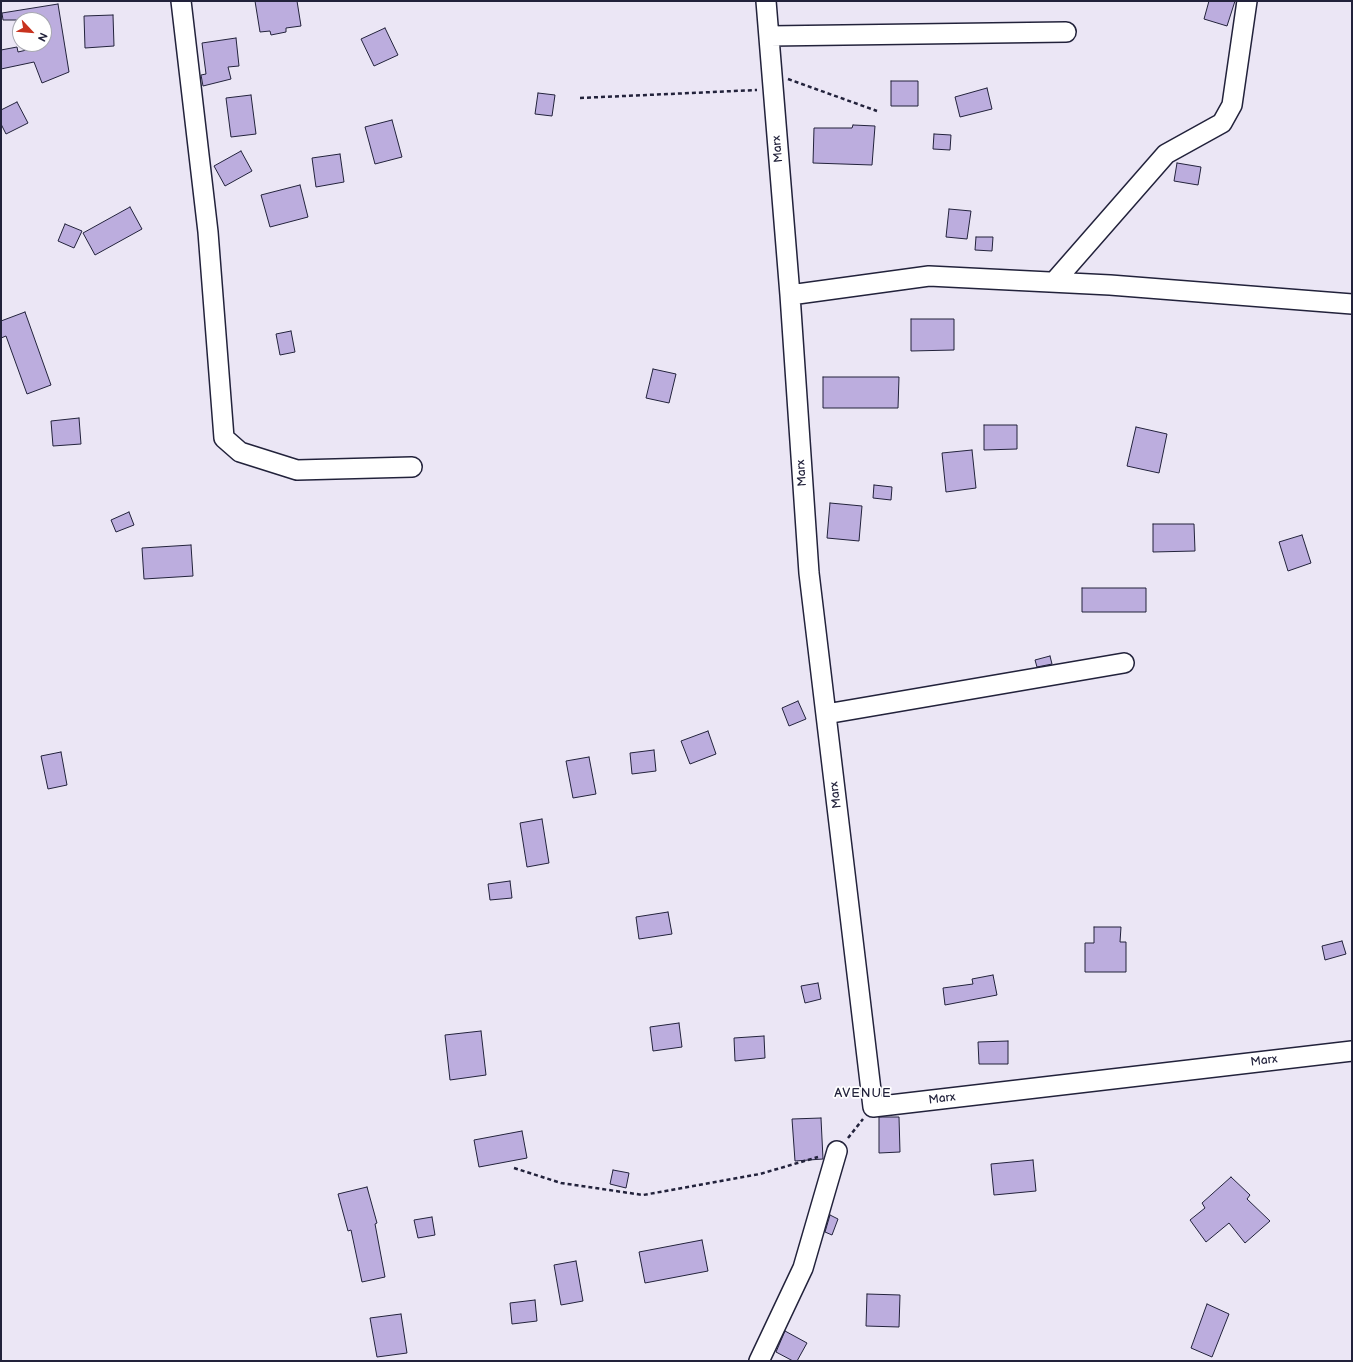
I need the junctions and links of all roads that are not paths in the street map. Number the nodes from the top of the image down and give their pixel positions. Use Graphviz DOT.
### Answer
graph roads {
  1 [pos="181,1"];
  2 [pos="766,1"];
  3 [pos="1247,1"];
  4 [pos="1066,32"];
  5 [pos="770,36"];
  6 [pos="1054,282"];
  7 [pos="790,295"];
  8 [pos="1352,304"];
  9 [pos="412,468"];
  10 [pos="1124,663"];
  11 [pos="826,714"];
  12 [pos="1352,1051"];
  13 [pos="837,1152"];
  14 [pos="759,1361"];
  1 -- 9 [label="street"];
  2 -- 5 [label="street, Marx"];
  3 -- 6 [label="street"];
  4 -- 5 [label="street"];
  5 -- 7 [label="street, Marx"];
  6 -- 7 [label="street"];
  6 -- 8 [label="street"];
  7 -- 11 [label="street, Marx"];
  10 -- 11 [label="street"];
  11 -- 12 [label="street, Marx"];
  13 -- 14 [label="street"];
}
